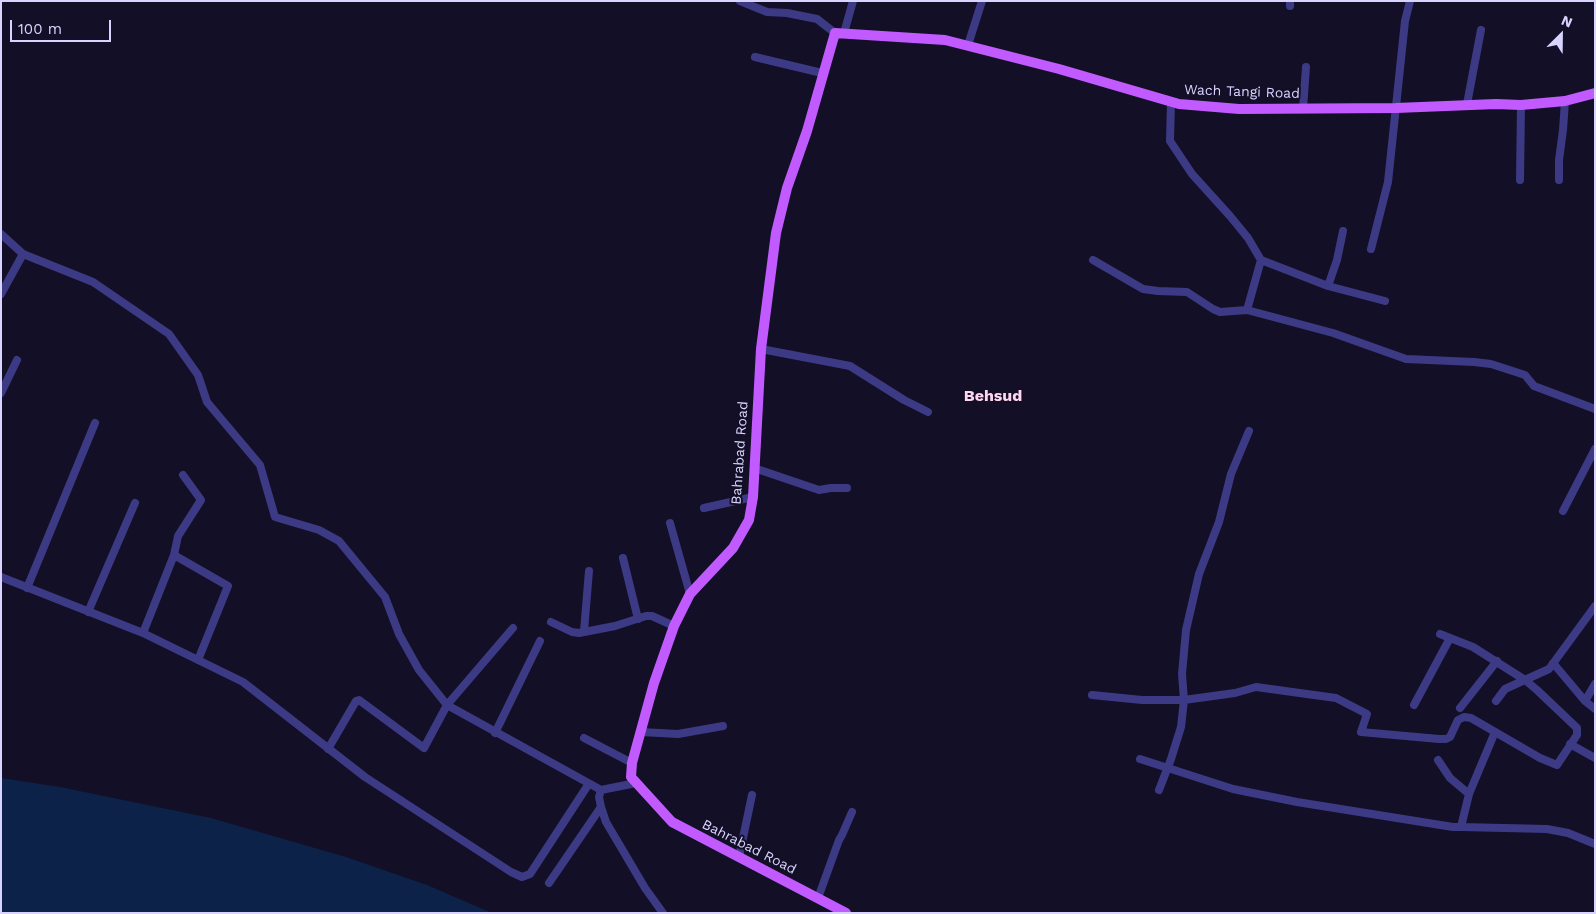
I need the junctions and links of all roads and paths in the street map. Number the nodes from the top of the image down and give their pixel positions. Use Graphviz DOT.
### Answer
graph roads {
  1 [pos="740,1"];
  2 [pos="853,1"];
  3 [pos="982,1"];
  4 [pos="1410,1"];
  5 [pos="1481,30"];
  6 [pos="840,33"];
  7 [pos="968,45"];
  8 [pos="755,57"];
  9 [pos="1306,67"];
  10 [pos="822,73"];
  11 [pos="1595,93"];
  12 [pos="1565,101"];
  13 [pos="1171,102"];
  14 [pos="1467,104"];
  15 [pos="1521,105"];
  16 [pos="1396,108"];
  17 [pos="1303,109"];
  18 [pos="1520,180"];
  19 [pos="1559,180"];
  20 [pos="1343,231"];
  21 [pos="1,234"];
  22 [pos="1371,249"];
  23 [pos="23,254"];
  24 [pos="1093,260"];
  25 [pos="1260,260"];
  26 [pos="1328,286"];
  27 [pos="1,294"];
  28 [pos="1385,301"];
  29 [pos="1246,310"];
  30 [pos="761,349"];
  31 [pos="17,360"];
  32 [pos="1,393"];
  33 [pos="1595,409"];
  34 [pos="928,412"];
  35 [pos="95,423"];
  36 [pos="1249,432"];
  37 [pos="1595,449"];
  38 [pos="754,468"];
  39 [pos="183,474"];
  40 [pos="847,488"];
  41 [pos="753,497"];
  42 [pos="135,503"];
  43 [pos="704,508"];
  44 [pos="1563,511"];
  45 [pos="670,523"];
  46 [pos="174,555"];
  47 [pos="623,558"];
  48 [pos="590,571"];
  49 [pos="1,578"];
  50 [pos="27,588"];
  51 [pos="690,594"];
  52 [pos="1595,606"];
  53 [pos="88,612"];
  54 [pos="638,619"];
  55 [pos="551,622"];
  56 [pos="674,626"];
  57 [pos="513,628"];
  58 [pos="584,631"];
  59 [pos="143,633"];
  60 [pos="1440,634"];
  61 [pos="1450,638"];
  62 [pos="540,641"];
  63 [pos="198,660"];
  64 [pos="1497,661"];
  65 [pos="1553,663"];
  66 [pos="1525,680"];
  67 [pos="1595,684"];
  68 [pos="1092,695"];
  69 [pos="1184,700"];
  70 [pos="1496,701"];
  71 [pos="1585,701"];
  72 [pos="447,705"];
  73 [pos="1414,705"];
  74 [pos="1460,708"];
  75 [pos="1595,709"];
  76 [pos="722,726"];
  77 [pos="641,732"];
  78 [pos="1495,732"];
  79 [pos="495,733"];
  80 [pos="584,738"];
  81 [pos="1570,744"];
  82 [pos="328,749"];
  83 [pos="1595,758"];
  84 [pos="1140,759"];
  85 [pos="1438,760"];
  86 [pos="632,763"];
  87 [pos="1167,768"];
  88 [pos="636,783"];
  89 [pos="588,785"];
  90 [pos="601,790"];
  91 [pos="1159,790"];
  92 [pos="1469,794"];
  93 [pos="752,795"];
  94 [pos="600,807"];
  95 [pos="852,812"];
  96 [pos="1461,827"];
  97 [pos="1595,844"];
  98 [pos="739,858"];
  99 [pos="549,882"];
  100 [pos="818,898"];
  101 [pos="663,913"];
  102 [pos="846,913"];
  1 -- 6 [label="street"];
  2 -- 6 [label="street"];
  3 -- 7 [label="street"];
  4 -- 16 [label="street"];
  5 -- 14 [label="street"];
  6 -- 7 [label="main road, Wach Tangi Road"];
  6 -- 10 [label="main road, Bahrabad Road"];
  7 -- 13 [label="main road, Wach Tangi Road"];
  8 -- 10 [label="street"];
  9 -- 17 [label="street"];
  10 -- 30 [label="main road, Bahrabad Road"];
  11 -- 12 [label="main road, Wach Tangi Road"];
  12 -- 15 [label="main road, Wach Tangi Road"];
  12 -- 19 [label="street"];
  13 -- 17 [label="main road, Wach Tangi Road"];
  13 -- 25 [label="street"];
  14 -- 15 [label="main road, Wach Tangi Road"];
  14 -- 16 [label="main road, Wach Tangi Road"];
  15 -- 18 [label="street"];
  16 -- 17 [label="main road, Wach Tangi Road"];
  16 -- 22 [label="street"];
  20 -- 26 [label="street"];
  21 -- 23 [label="street"];
  23 -- 27 [label="street"];
  23 -- 72 [label="street"];
  24 -- 29 [label="street"];
  25 -- 26 [label="street"];
  25 -- 29 [label="street"];
  26 -- 28 [label="street"];
  29 -- 33 [label="street"];
  30 -- 34 [label="street"];
  30 -- 38 [label="main road, Bahrabad Road"];
  31 -- 32 [label="street"];
  35 -- 50 [label="street"];
  36 -- 69 [label="street"];
  37 -- 44 [label="street"];
  38 -- 40 [label="street"];
  38 -- 41 [label="main road, Bahrabad Road"];
  39 -- 46 [label="street"];
  41 -- 43 [label="street"];
  41 -- 51 [label="main road, Bahrabad Road"];
  42 -- 53 [label="street"];
  45 -- 51 [label="street"];
  46 -- 59 [label="street"];
  46 -- 63 [label="street"];
  47 -- 54 [label="street"];
  48 -- 58 [label="street"];
  49 -- 50 [label="street"];
  50 -- 53 [label="street"];
  51 -- 56 [label="main road, Bahrabad Road"];
  52 -- 65 [label="street"];
  53 -- 59 [label="street"];
  54 -- 56 [label="street"];
  54 -- 58 [label="street"];
  55 -- 58 [label="street"];
  56 -- 77 [label="main road, Bahrabad Road"];
  57 -- 72 [label="street"];
  59 -- 63 [label="street"];
  60 -- 61 [label="street"];
  61 -- 64 [label="street"];
  61 -- 73 [label="street"];
  62 -- 79 [label="street"];
  63 -- 82 [label="street"];
  64 -- 66 [label="street"];
  64 -- 74 [label="street"];
  65 -- 66 [label="street"];
  65 -- 71 [label="street"];
  66 -- 70 [label="street"];
  66 -- 81 [label="street"];
  67 -- 71 [label="street"];
  68 -- 69 [label="street"];
  69 -- 78 [label="street"];
  69 -- 87 [label="street"];
  71 -- 75 [label="street"];
  72 -- 79 [label="street"];
  72 -- 82 [label="street"];
  76 -- 77 [label="street"];
  77 -- 86 [label="main road, Bahrabad Road"];
  78 -- 81 [label="street"];
  78 -- 92 [label="street"];
  79 -- 89 [label="street"];
  80 -- 86 [label="street"];
  81 -- 83 [label="street"];
  82 -- 89 [label="street"];
  84 -- 87 [label="street"];
  85 -- 92 [label="street"];
  86 -- 88 [label="main road, Bahrabad Road"];
  87 -- 91 [label="street"];
  87 -- 96 [label="street"];
  88 -- 90 [label="street"];
  88 -- 98 [label="main road, Bahrabad Road"];
  89 -- 90 [label="street"];
  90 -- 94 [label="street"];
  92 -- 96 [label="street"];
  93 -- 98 [label="street"];
  94 -- 99 [label="street"];
  94 -- 101 [label="street"];
  95 -- 100 [label="street"];
  96 -- 97 [label="street"];
  98 -- 100 [label="main road, Bahrabad Road"];
  100 -- 102 [label="main road, Bahrabad Road"];
}
